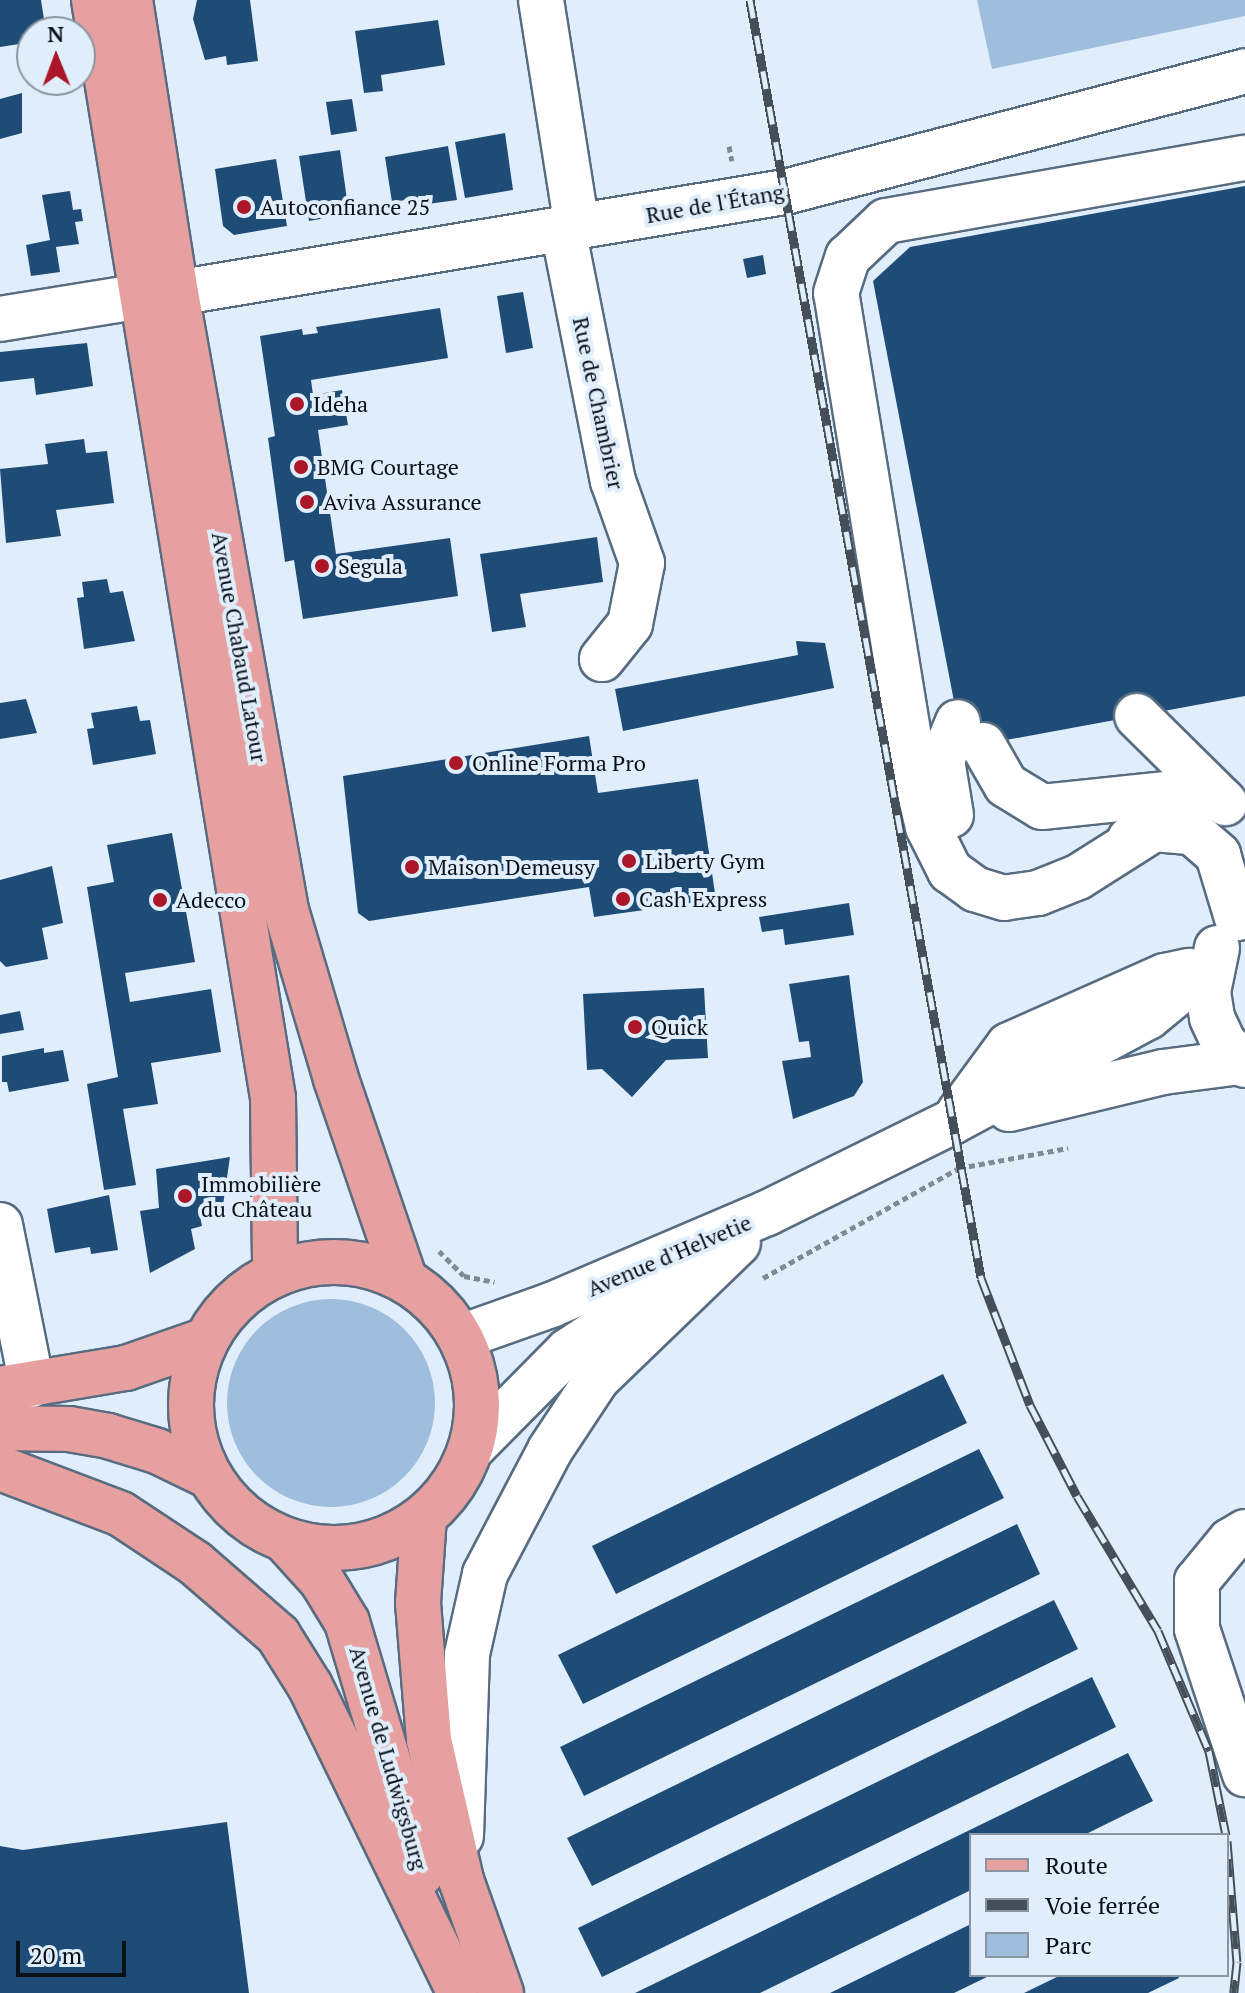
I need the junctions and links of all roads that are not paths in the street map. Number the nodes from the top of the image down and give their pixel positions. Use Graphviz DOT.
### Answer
graph roads {
  1 [pos="94,0"];
  2 [pos="130,0"];
  3 [pos="541,0"];
  4 [pos="1245,71"];
  5 [pos="1245,158"];
  6 [pos="570,228"];
  7 [pos="150,295"];
  8 [pos="0,319"];
  9 [pos="602,659"];
  10 [pos="1137,716"];
  11 [pos="1233,810"];
  12 [pos="1154,829"];
  13 [pos="1241,915"];
  14 [pos="1210,966"];
  15 [pos="1243,1064"];
  16 [pos="952,1122"];
  17 [pos="872,1161"];
  18 [pos="0,1225"];
  19 [pos="738,1243"];
  20 [pos="275,1274"];
  21 [pos="405,1281"];
  22 [pos="461,1337"];
  23 [pos="206,1340"];
  24 [pos="597,1379"];
  25 [pos="16,1387"];
  26 [pos="0,1428"];
  27 [pos="472,1448"];
  28 [pos="0,1468"];
  29 [pos="209,1476"];
  30 [pos="424,1517"];
  31 [pos="1245,1532"];
  32 [pos="285,1540"];
  33 [pos="1245,1774"];
  34 [pos="461,1880"];
  35 [pos="458,1990"];
  36 [pos="501,1993"];
  1 -- 7 [label="main road, Avenue Chabaud Latour"];
  2 -- 7 [label="main road, Avenue Chabaud Latour"];
  3 -- 6 [label="street, Rue de Chambrier"];
  4 -- 6 [label="street, Rue de l'Étang"];
  5 -- 12 [label="street"];
  6 -- 7 [label="street, Rue de l'Étang"];
  6 -- 9 [label="street, Rue de Chambrier"];
  7 -- 8 [label="street, Rue de l'Étang"];
  7 -- 20 [label="main road, Avenue Chabaud Latour"];
  7 -- 21 [label="main road, Avenue Chabaud Latour"];
  10 -- 11 [label="street"];
  11 -- 12 [label="street"];
  12 -- 13 [label="street"];
  13 -- 14 [label="street"];
  14 -- 15 [label="street"];
  14 -- 16 [label="street, Avenue d'Helvetie"];
  15 -- 16 [label="street, Avenue d'Helvetie"];
  16 -- 17 [label="street, Avenue d'Helvetie"];
  17 -- 19 [label="street, Avenue d'Helvetie"];
  17 -- 22 [label="street, Avenue d'Helvetie"];
  18 -- 25 [label="street"];
  19 -- 24 [label="street, Avenue d'Helvetie"];
  19 -- 27 [label="street, Avenue d'Helvetie"];
  20 -- 21 [label="main road"];
  20 -- 23 [label="main road"];
  21 -- 22 [label="main road"];
  22 -- 27 [label="main road"];
  23 -- 25 [label="main road"];
  23 -- 29 [label="main road"];
  24 -- 34 [label="street, Avenue de Ludwigsburg"];
  26 -- 29 [label="main road"];
  27 -- 30 [label="main road"];
  28 -- 35 [label="main road"];
  29 -- 32 [label="main road"];
  30 -- 32 [label="main road"];
  30 -- 34 [label="main road, Avenue de Ludwigsburg"];
  31 -- 33 [label="street"];
  32 -- 35 [label="main road, Avenue de Ludwigsburg"];
  34 -- 36 [label="main road, Avenue de Ludwigsburg"];
}
